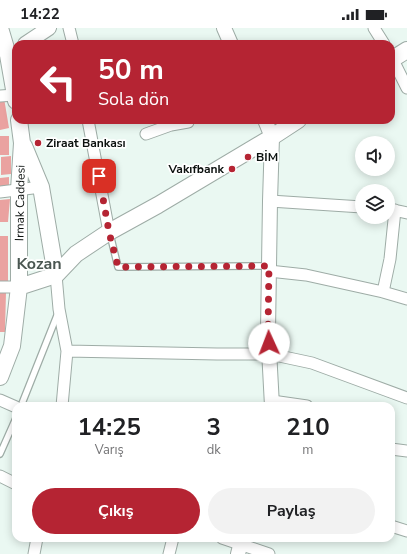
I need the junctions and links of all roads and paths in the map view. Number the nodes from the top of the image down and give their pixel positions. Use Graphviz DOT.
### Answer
graph roads {
  1 [pos="0,28"];
  2 [pos="49,28"];
  3 [pos="69,28"];
  4 [pos="224,28"];
  5 [pos="374,28"];
  6 [pos="30,40"];
  7 [pos="72,40"];
  8 [pos="229,40"];
  9 [pos="382,40"];
  10 [pos="407,50"];
  11 [pos="12,52"];
  12 [pos="395,56"];
  13 [pos="395,64"];
  14 [pos="407,88"];
  15 [pos="10,97"];
  16 [pos="20,124"];
  17 [pos="89,124"];
  18 [pos="167,124"];
  19 [pos="267,124"];
  20 [pos="292,124"];
  21 [pos="146,134"];
  22 [pos="272,137"];
  23 [pos="22,143"];
  24 [pos="41,187"];
  25 [pos="19,190"];
  26 [pos="0,192"];
  27 [pos="270,201"];
  28 [pos="355,207"];
  29 [pos="395,211"];
  30 [pos="407,213"];
  31 [pos="391,224"];
  32 [pos="109,232"];
  33 [pos="269,268"];
  34 [pos="56,275"];
  35 [pos="0,287"];
  36 [pos="19,287"];
  37 [pos="383,292"];
  38 [pos="407,299"];
  39 [pos="59,309"];
  40 [pos="67,351"];
  41 [pos="270,354"];
  42 [pos="0,377"];
  43 [pos="407,398"];
  44 [pos="0,400"];
  45 [pos="23,402"];
  46 [pos="62,402"];
  47 [pos="272,402"];
  48 [pos="12,405"];
  49 [pos="12,427"];
  50 [pos="395,450"];
  51 [pos="407,451"];
  52 [pos="0,454"];
  53 [pos="0,476"];
  54 [pos="12,482"];
  55 [pos="395,527"];
  56 [pos="407,531"];
  57 [pos="36,542"];
  58 [pos="172,542"];
  59 [pos="240,545"];
  60 [pos="34,554"];
  61 [pos="169,554"];
  62 [pos="269,554"];
  1 -- 11 [label="main road"];
  2 -- 6 [label="street"];
  3 -- 7 [label="street"];
  4 -- 8 [label="street"];
  5 -- 9 [label="street"];
  10 -- 12 [label="main road"];
  11 -- 15 [label="main road"];
  13 -- 14 [label="street"];
  16 -- 23 [label="main road, Irmak Caddesi"];
  17 -- 32 [label="street"];
  18 -- 21 [label="street"];
  19 -- 22 [label="street"];
  20 -- 22 [label="main road"];
  22 -- 27 [label="street"];
  22 -- 32 [label="main road"];
  23 -- 24 [label="main road"];
  23 -- 25 [label="main road, Irmak Caddesi"];
  24 -- 25 [label="street"];
  24 -- 34 [label="main road"];
  25 -- 26 [label="street"];
  25 -- 36 [label="main road, Irmak Caddesi"];
  27 -- 28 [label="street"];
  27 -- 33 [label="street"];
  29 -- 30 [label="street"];
  31 -- 37 [label="street"];
  32 -- 33 [label="lane"];
  32 -- 34 [label="main road"];
  33 -- 37 [label="street"];
  33 -- 41 [label="street"];
  34 -- 36 [label="main road"];
  34 -- 39 [label="street"];
  35 -- 36 [label="street"];
  36 -- 42 [label="main road, Irmak Caddesi"];
  37 -- 38 [label="street"];
  39 -- 40 [label="street"];
  39 -- 45 [label="lane"];
  40 -- 41 [label="street"];
  40 -- 46 [label="street"];
  41 -- 43 [label="street"];
  41 -- 47 [label="street"];
  44 -- 48 [label="street"];
  49 -- 52 [label="lane"];
  50 -- 51 [label="street"];
  53 -- 54 [label="street"];
  55 -- 56 [label="street"];
  57 -- 60 [label="street"];
  58 -- 61 [label="street"];
  59 -- 62 [label="street"];
}
